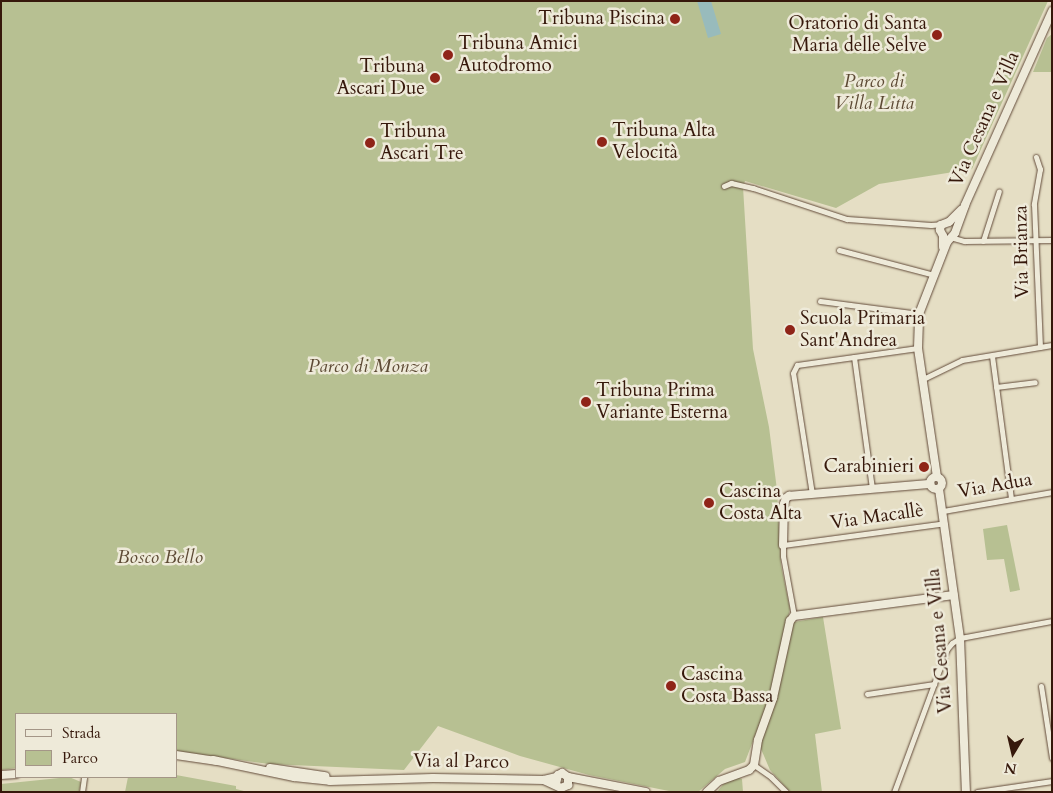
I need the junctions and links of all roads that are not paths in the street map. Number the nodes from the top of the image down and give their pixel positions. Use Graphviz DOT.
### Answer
graph roads {
  1 [pos="1051,16"];
  2 [pos="1048,28"];
  3 [pos="1036,157"];
  4 [pos="724,186"];
  5 [pos="999,191"];
  6 [pos="948,230"];
  7 [pos="1036,240"];
  8 [pos="1052,240"];
  9 [pos="983,241"];
  10 [pos="839,250"];
  11 [pos="934,275"];
  12 [pos="820,301"];
  13 [pos="919,314"];
  14 [pos="1052,345"];
  15 [pos="1040,347"];
  16 [pos="918,348"];
  17 [pos="992,356"];
  18 [pos="854,357"];
  19 [pos="923,379"];
  20 [pos="1035,382"];
  21 [pos="996,387"];
  22 [pos="937,477"];
  23 [pos="930,484"];
  24 [pos="872,489"];
  25 [pos="938,489"];
  26 [pos="1052,492"];
  27 [pos="812,494"];
  28 [pos="1011,498"];
  29 [pos="943,511"];
  30 [pos="945,523"];
  31 [pos="783,545"];
  32 [pos="954,595"];
  33 [pos="794,616"];
  34 [pos="1052,621"];
  35 [pos="960,638"];
  36 [pos="934,684"];
  37 [pos="1041,686"];
  38 [pos="867,694"];
  39 [pos="178,756"];
  40 [pos="1052,758"];
  41 [pos="755,762"];
  42 [pos="15,774"];
  43 [pos="1,775"];
  44 [pos="84,778"];
  45 [pos="1052,781"];
  46 [pos="562,785"];
  47 [pos="82,792"];
  48 [pos="646,792"];
  49 [pos="708,792"];
  50 [pos="786,792"];
  51 [pos="894,792"];
  52 [pos="966,792"];
  53 [pos="977,792"];
  1 -- 2 [label="street, Via Cesana e Villa"];
  2 -- 6 [label="street, Via Cesana e Villa"];
  3 -- 7 [label="street, Via Brianza"];
  4 -- 6 [label="street"];
  5 -- 9 [label="street"];
  6 -- 9 [label="street"];
  6 -- 11 [label="street, Via Cesana e Villa"];
  7 -- 8 [label="street"];
  7 -- 9 [label="street"];
  7 -- 15 [label="street, Via Brianza"];
  10 -- 11 [label="street"];
  11 -- 13 [label="street, Via Cesana e Villa"];
  12 -- 13 [label="street"];
  13 -- 16 [label="street, Via Cesana e Villa"];
  14 -- 15 [label="street"];
  15 -- 17 [label="street"];
  16 -- 18 [label="street"];
  16 -- 19 [label="street, Via Cesana e Villa"];
  17 -- 19 [label="street"];
  17 -- 21 [label="street"];
  18 -- 24 [label="street"];
  18 -- 27 [label="street"];
  19 -- 22 [label="street, Via Cesana e Villa"];
  20 -- 21 [label="street"];
  21 -- 28 [label="street"];
  22 -- 23 [label="street"];
  22 -- 25 [label="street"];
  23 -- 24 [label="street"];
  23 -- 25 [label="street"];
  24 -- 27 [label="street"];
  25 -- 29 [label="street, Via Cesana e Villa"];
  26 -- 28 [label="street, Via Adua"];
  27 -- 31 [label="street"];
  28 -- 29 [label="street, Via Adua"];
  29 -- 30 [label="street, Via Cesana e Villa"];
  30 -- 31 [label="street, Via Macallè"];
  30 -- 32 [label="street, Via Cesana e Villa"];
  31 -- 33 [label="street"];
  32 -- 33 [label="street"];
  32 -- 35 [label="street, Via Cesana e Villa"];
  33 -- 41 [label="street"];
  34 -- 35 [label="street"];
  35 -- 36 [label="street"];
  35 -- 52 [label="street, Via Cesana e Villa"];
  36 -- 38 [label="street"];
  36 -- 51 [label="street"];
  37 -- 40 [label="street"];
  39 -- 46 [label="street, Via al Parco"];
  41 -- 49 [label="street"];
  41 -- 50 [label="street"];
  42 -- 43 [label="street"];
  44 -- 47 [label="street"];
  45 -- 53 [label="street"];
  46 -- 48 [label="street, Via al Parco"];
}
